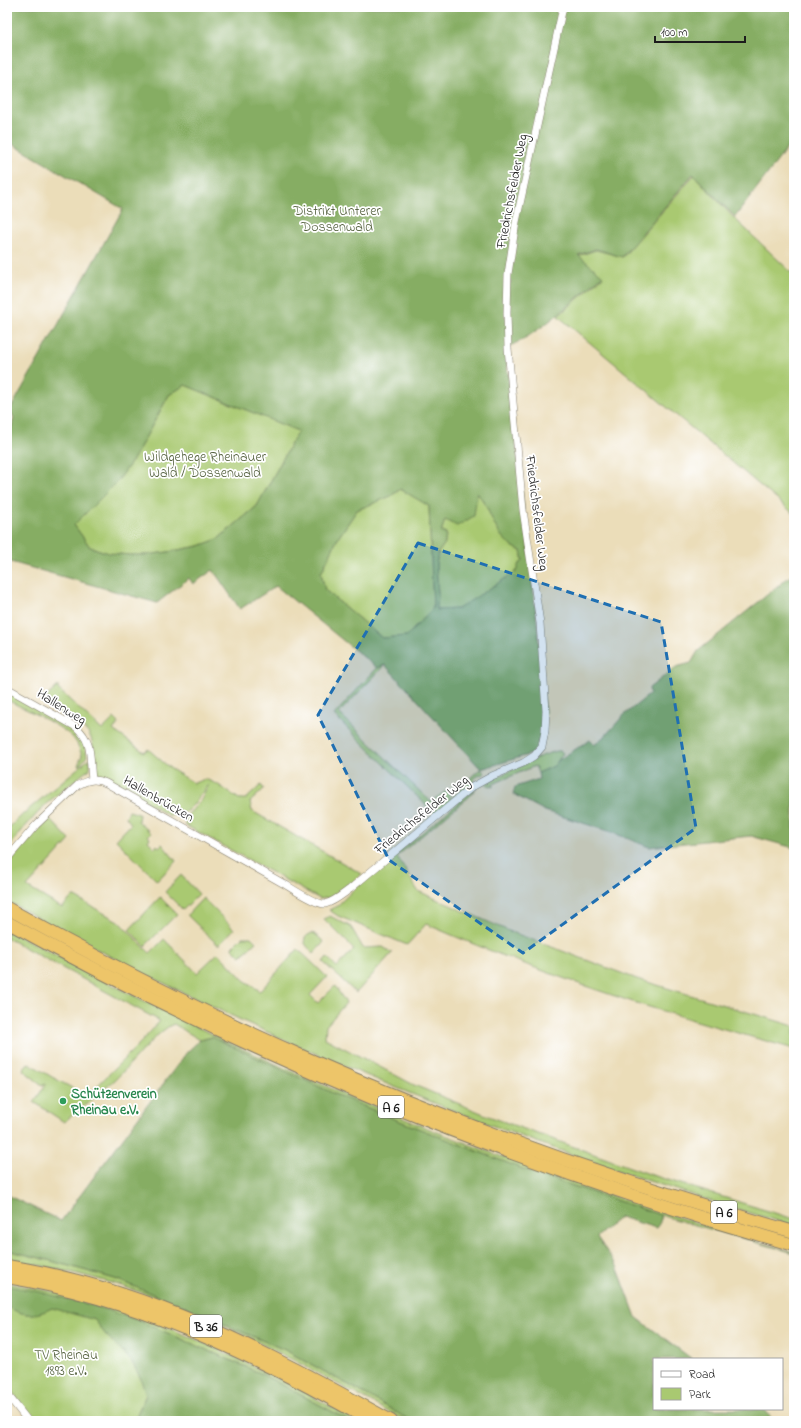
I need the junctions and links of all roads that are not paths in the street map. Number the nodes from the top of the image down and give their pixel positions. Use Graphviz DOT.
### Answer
graph roads {
  1 [pos="563,7"];
  2 [pos="7,688"];
  3 [pos="92,780"];
  4 [pos="7,858"];
  5 [pos="315,901"];
  6 [pos="7,908"];
  7 [pos="7,922"];
  8 [pos="794,1232"];
  9 [pos="794,1245"];
  10 [pos="7,1266"];
  11 [pos="7,1276"];
  12 [pos="7,1394"];
  13 [pos="28,1421"];
  14 [pos="370,1421"];
  15 [pos="391,1421"];
  1 -- 5 [label="street, Friedrichsfelder Weg"];
  2 -- 3 [label="street, Hallenweg"];
  3 -- 4 [label="street"];
  3 -- 5 [label="street, Hallenbrücken"];
  6 -- 8 [label="highway, A 6"];
  7 -- 9 [label="highway, A 6"];
  10 -- 15 [label="highway, B 36"];
  11 -- 14 [label="highway, B 36"];
  12 -- 13 [label="street"];
}
